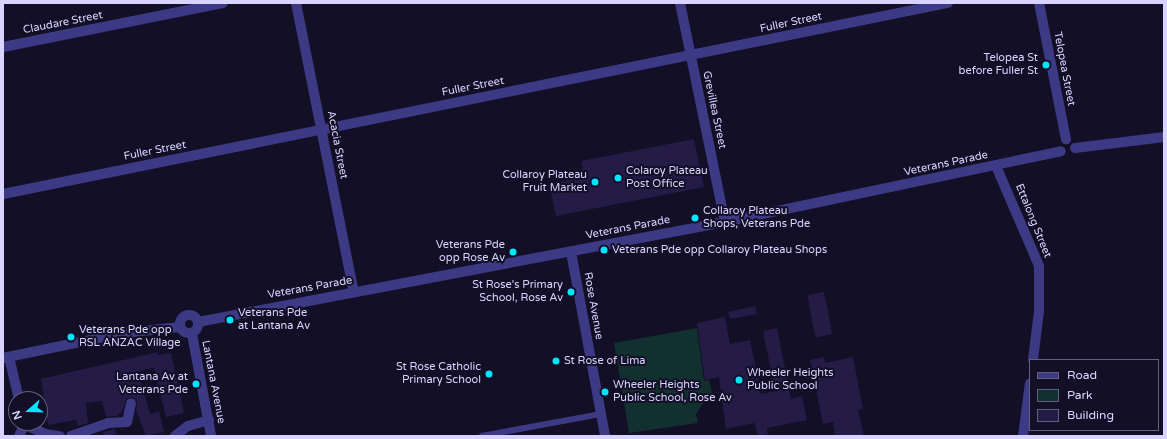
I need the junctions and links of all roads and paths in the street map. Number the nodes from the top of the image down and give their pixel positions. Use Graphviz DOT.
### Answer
graph roads {
  1 [pos="223,3"];
  2 [pos="296,3"];
  3 [pos="680,3"];
  4 [pos="948,3"];
  5 [pos="1039,3"];
  6 [pos="3,47"];
  7 [pos="690,56"];
  8 [pos="322,130"];
  9 [pos="1164,137"];
  10 [pos="1066,139"];
  11 [pos="1075,148"];
  12 [pos="1061,151"];
  13 [pos="996,166"];
  14 [pos="3,194"];
  15 [pos="725,222"];
  16 [pos="571,252"];
  17 [pos="354,292"];
  18 [pos="198,322"];
  19 [pos="180,326"];
  20 [pos="192,334"];
  21 [pos="6,358"];
  22 [pos="1033,359"];
  23 [pos="17,391"];
  24 [pos="1029,391"];
  25 [pos="131,403"];
  26 [pos="601,414"];
  27 [pos="208,420"];
  28 [pos="39,431"];
  29 [pos="60,436"];
  30 [pos="71,436"];
  31 [pos="175,436"];
  32 [pos="211,436"];
  33 [pos="482,436"];
  34 [pos="605,436"];
  35 [pos="1023,436"];
  1 -- 6 [label="street, Claudare Street"];
  2 -- 8 [label="street, Acacia Street"];
  3 -- 7 [label="street, Grevillea Street"];
  4 -- 7 [label="street, Fuller Street"];
  5 -- 10 [label="street, Telopea Street"];
  7 -- 8 [label="street, Fuller Street"];
  7 -- 15 [label="street, Grevillea Street"];
  8 -- 14 [label="street, Fuller Street"];
  8 -- 17 [label="street, Acacia Street"];
  9 -- 11 [label="street"];
  10 -- 11 [label="street"];
  10 -- 12 [label="street"];
  11 -- 12 [label="street"];
  12 -- 13 [label="street, Veterans Parade"];
  13 -- 15 [label="street, Veterans Parade"];
  13 -- 22 [label="street, Ettalong Street"];
  15 -- 16 [label="street, Veterans Parade"];
  16 -- 17 [label="street, Veterans Parade"];
  16 -- 26 [label="street, Rose Avenue"];
  17 -- 18 [label="street, Veterans Parade"];
  18 -- 19 [label="street"];
  18 -- 20 [label="street"];
  19 -- 20 [label="street"];
  19 -- 21 [label="street"];
  20 -- 27 [label="street, Lantana Avenue"];
  21 -- 23 [label="street"];
  24 -- 35 [label="street"];
  25 -- 30 [label="street"];
  26 -- 33 [label="lane"];
  26 -- 34 [label="street, Rose Avenue"];
  27 -- 31 [label="street"];
  27 -- 32 [label="street, Lantana Avenue"];
  28 -- 29 [label="street"];
}
